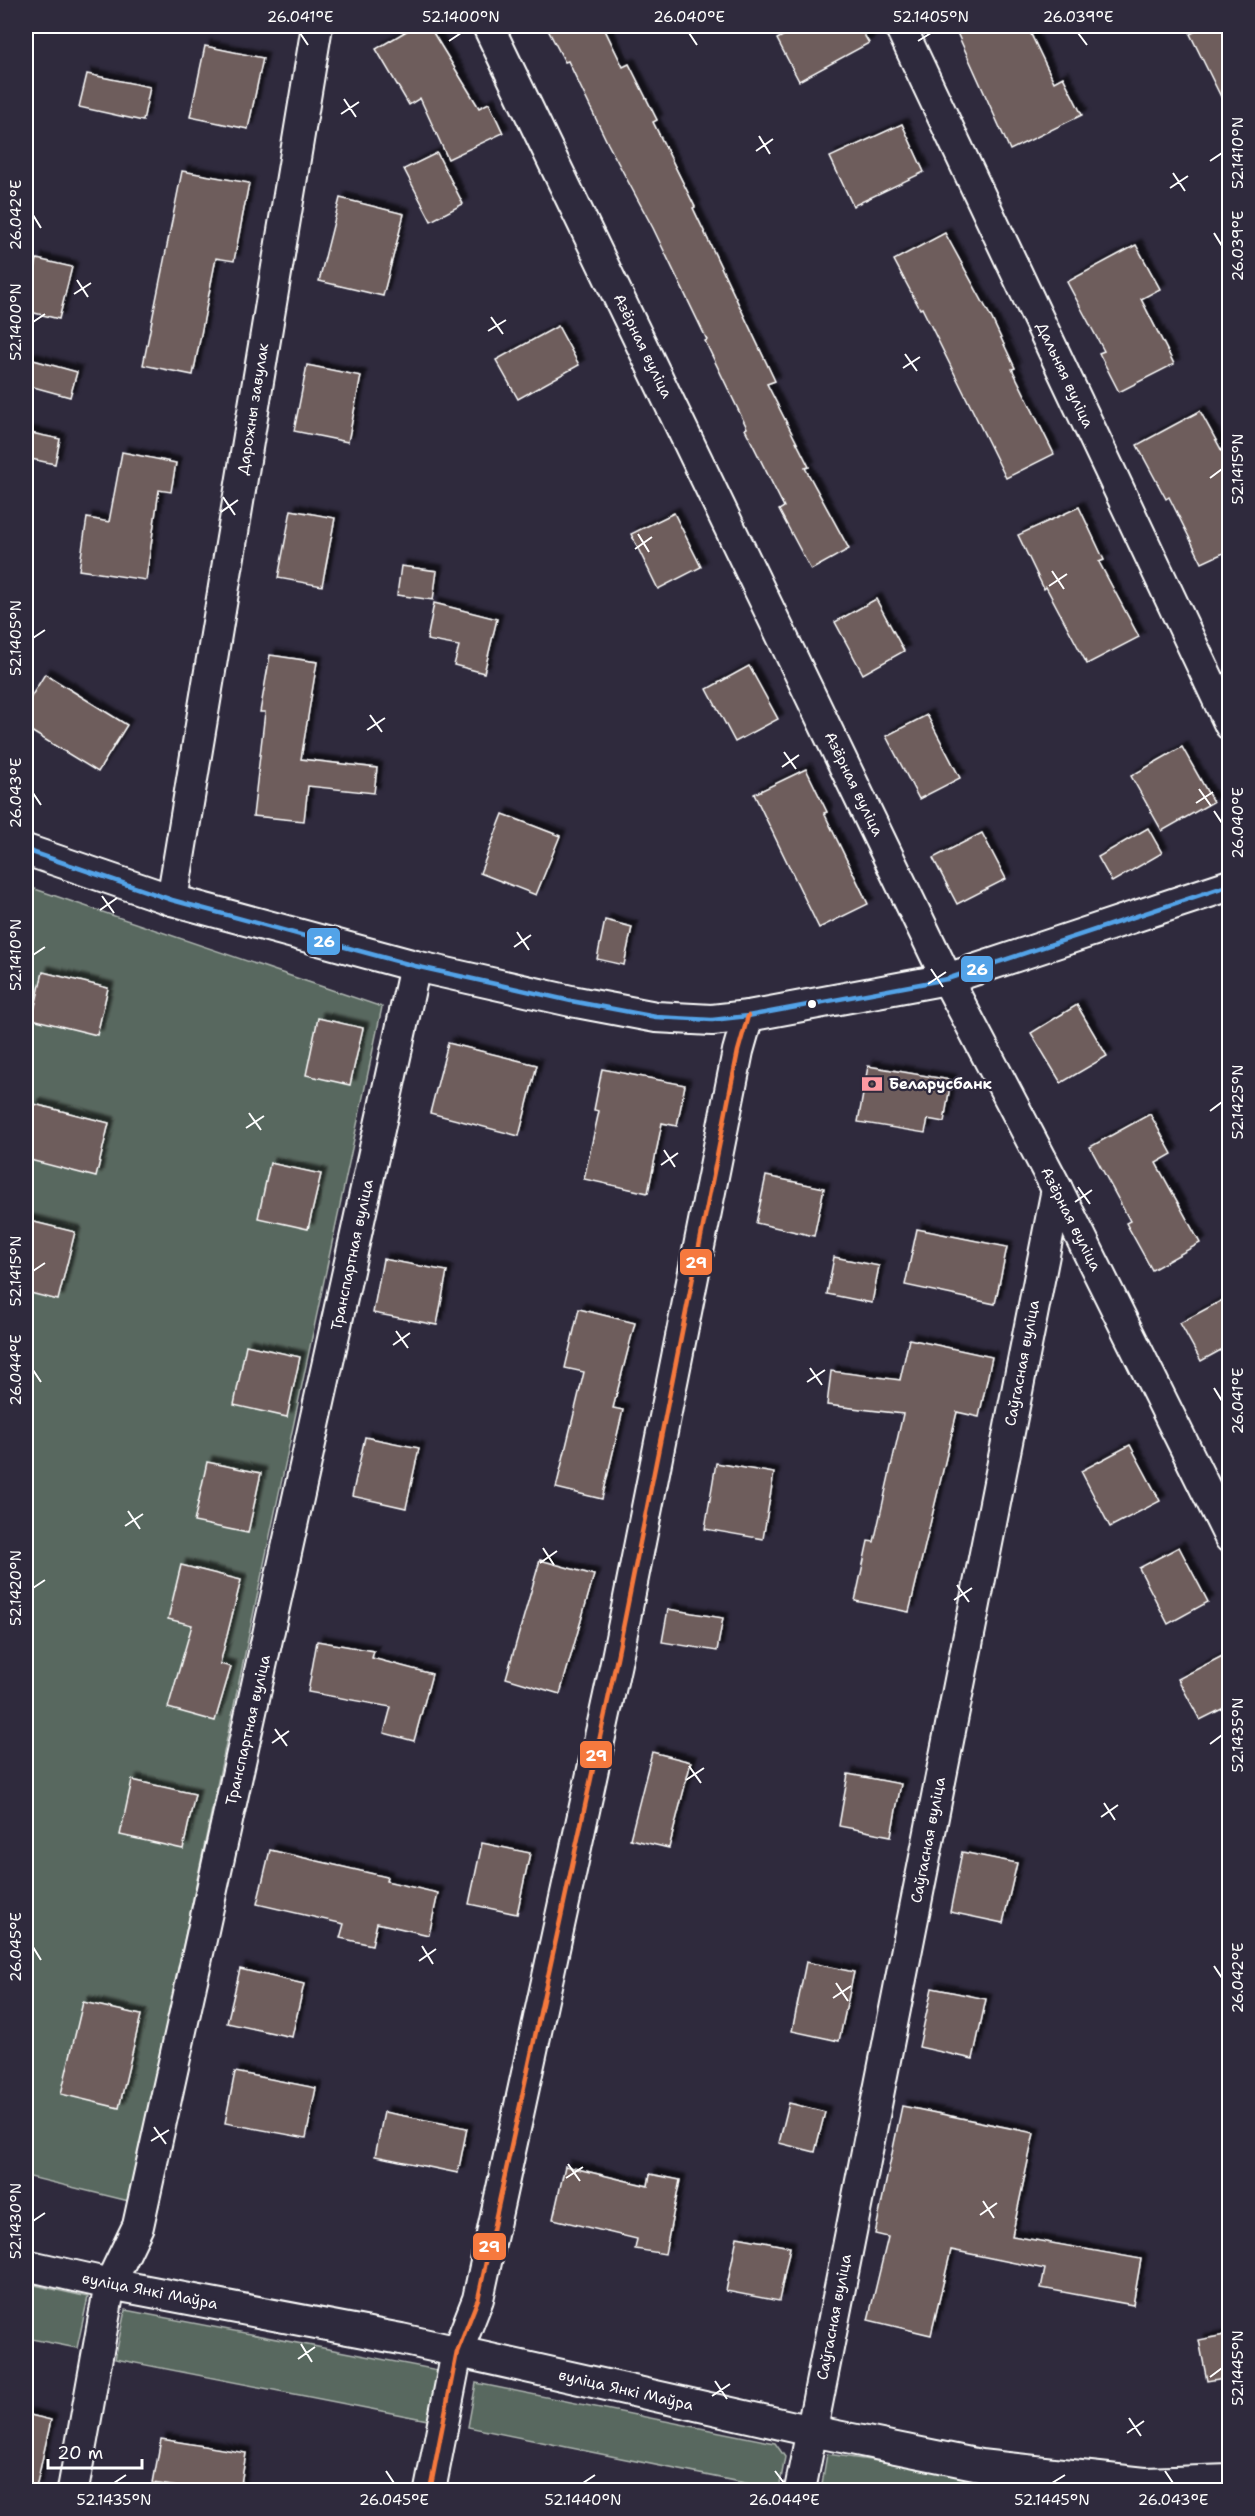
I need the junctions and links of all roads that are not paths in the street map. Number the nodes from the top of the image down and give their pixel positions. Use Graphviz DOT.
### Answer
graph roads {
  1 [pos="317,26"];
  2 [pos="488,26"];
  3 [pos="900,26"];
  4 [pos="1230,725"];
  5 [pos="26,850"];
  6 [pos="1230,885"];
  7 [pos="172,900"];
  8 [pos="415,966"];
  9 [pos="947,979"];
  10 [pos="748,1016"];
  11 [pos="1057,1189"];
  12 [pos="1230,1538"];
  13 [pos="26,2265"];
  14 [pos="110,2284"];
  15 [pos="457,2352"];
  16 [pos="812,2431"];
  17 [pos="1230,2480"];
  18 [pos="1144,2487"];
  19 [pos="73,2490"];
  20 [pos="430,2490"];
  21 [pos="800,2490"];
  1 -- 7 [label="street, Дарожны завулак"];
  2 -- 9 [label="street, Азёрная вуліца"];
  3 -- 4 [label="street, Дальняя вуліца"];
  5 -- 7 [label="street"];
  6 -- 9 [label="street"];
  7 -- 8 [label="street"];
  8 -- 10 [label="street"];
  8 -- 14 [label="street, Транспартная вуліца"];
  9 -- 10 [label="street"];
  9 -- 11 [label="street, Азёрная вуліца"];
  10 -- 15 [label="street"];
  11 -- 12 [label="street, Азёрная вуліца"];
  11 -- 16 [label="street, Саўгасная вуліца"];
  13 -- 14 [label="street, вуліца Янкі Маўра"];
  14 -- 15 [label="street, вуліца Янкі Маўра"];
  14 -- 19 [label="street, Транспартная вуліца"];
  15 -- 16 [label="street, вуліца Янкі Маўра"];
  15 -- 20 [label="street"];
  16 -- 18 [label="street, вуліца Янкі Маўра"];
  16 -- 21 [label="street, Саўгасная вуліца"];
  17 -- 18 [label="street, вуліца Янкі Маўра"];
}
